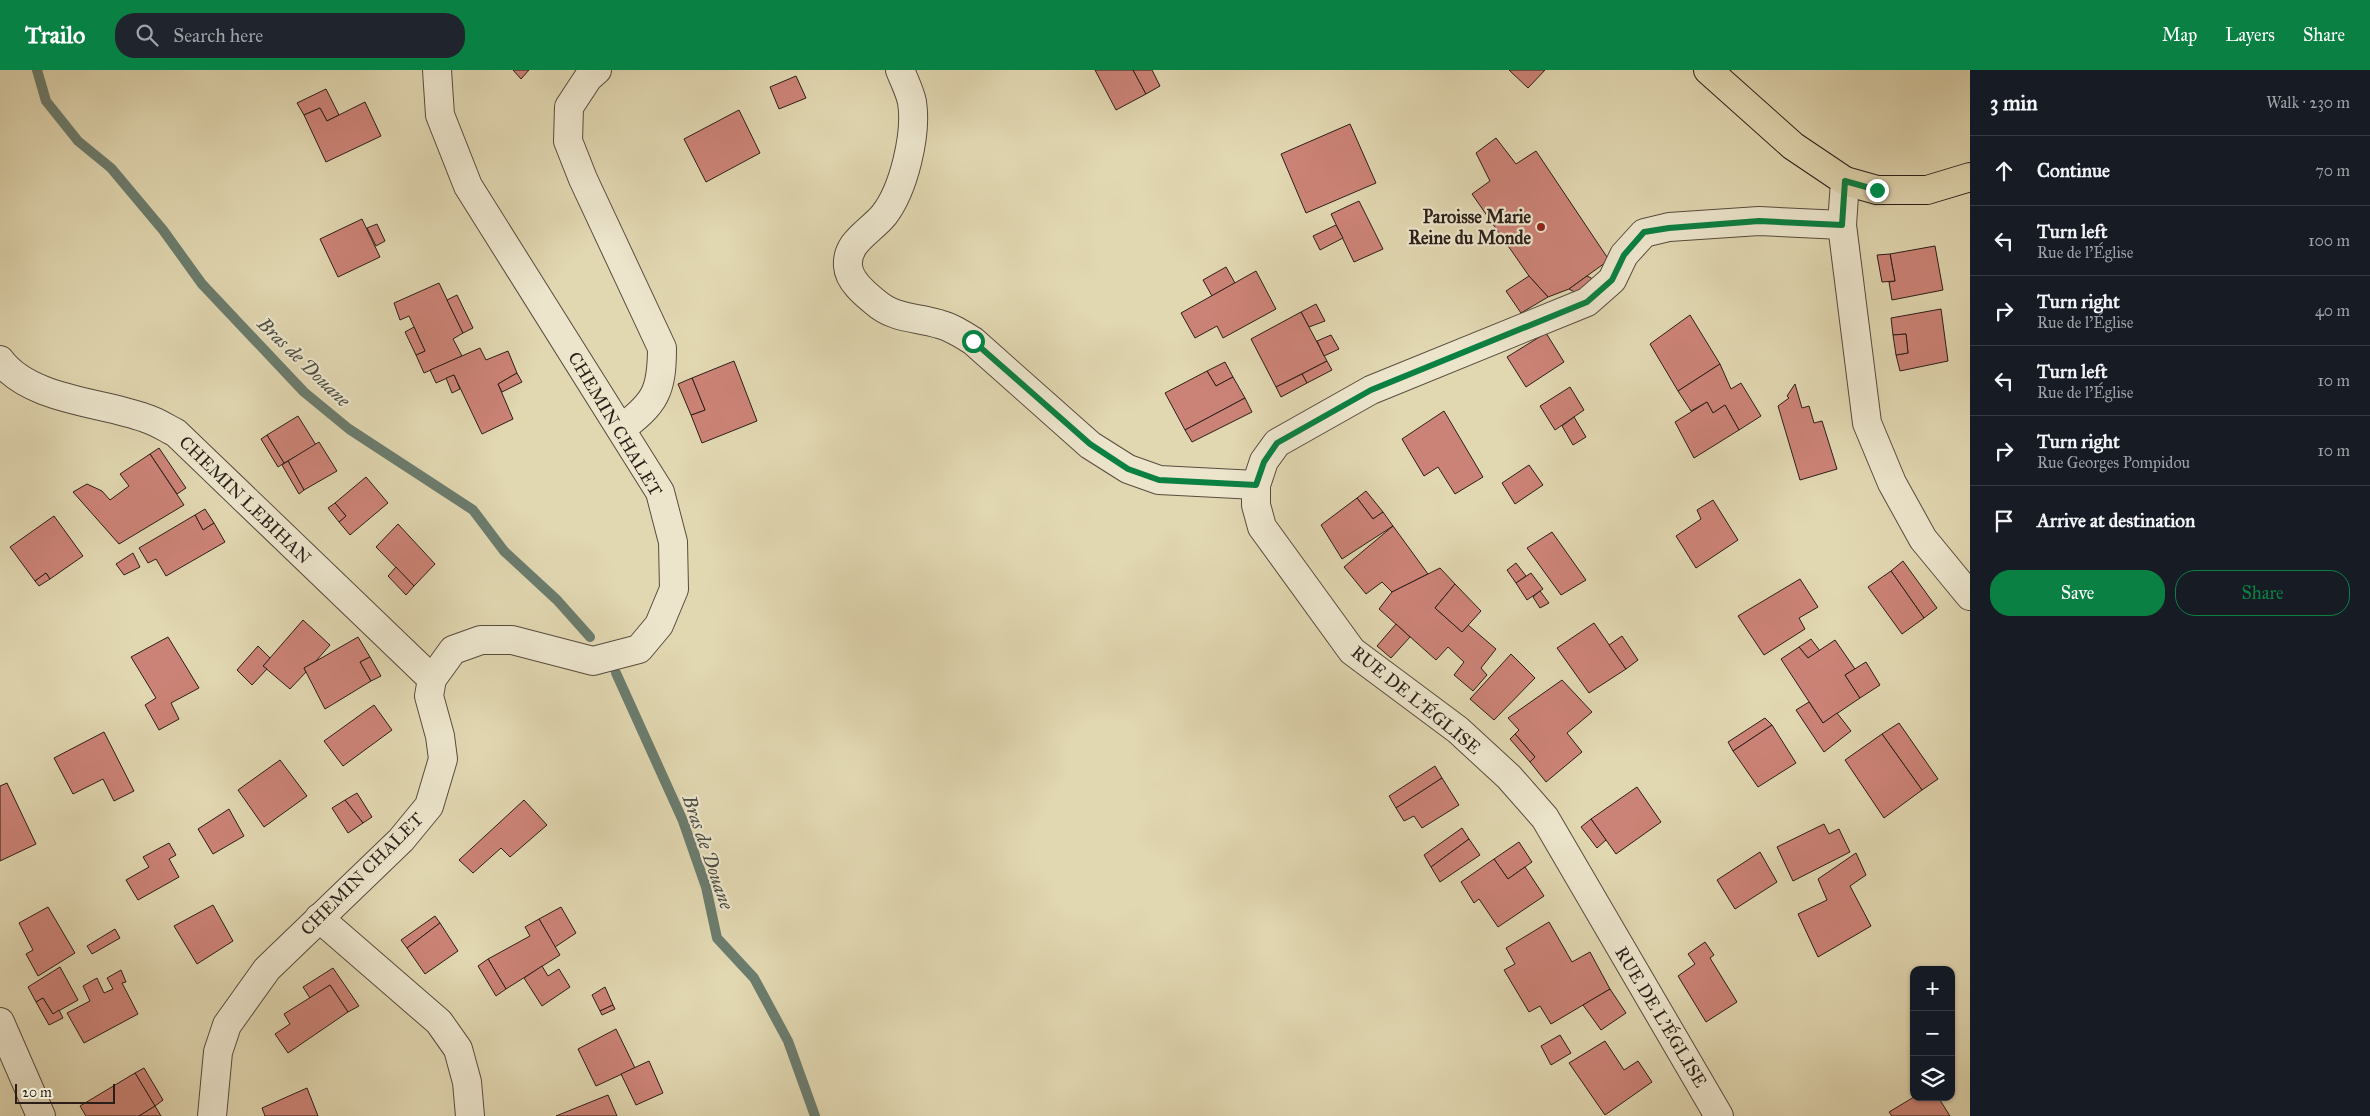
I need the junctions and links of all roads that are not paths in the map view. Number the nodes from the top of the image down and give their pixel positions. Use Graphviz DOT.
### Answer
graph roads {
  1 [pos="437,70"];
  2 [pos="597,70"];
  3 [pos="900,70"];
  4 [pos="1708,70"];
  5 [pos="1970,177"];
  6 [pos="1845,181"];
  7 [pos="1842,225"];
  8 [pos="0,360"];
  9 [pos="621,429"];
  10 [pos="1256,485"];
  11 [pos="1970,596"];
  12 [pos="432,679"];
  13 [pos="319,918"];
  14 [pos="0,1022"];
  15 [pos="41,1116"];
  16 [pos="212,1116"];
  17 [pos="470,1116"];
  18 [pos="1719,1116"];
  1 -- 9 [label="street, CHEMIN CHALET"];
  2 -- 9 [label="street"];
  3 -- 10 [label="street"];
  4 -- 6 [label="main road"];
  5 -- 6 [label="main road"];
  6 -- 7 [label="street"];
  7 -- 10 [label="street, RUE DE L'ÉGLISE"];
  7 -- 11 [label="street"];
  8 -- 12 [label="street, CHEMIN LEBIHAN"];
  9 -- 12 [label="street, CHEMIN CHALET"];
  10 -- 18 [label="street, RUE DE L'ÉGLISE"];
  12 -- 13 [label="street, CHEMIN CHALET"];
  13 -- 16 [label="street, CHEMIN CHALET"];
  13 -- 17 [label="street"];
  14 -- 15 [label="street"];
}
